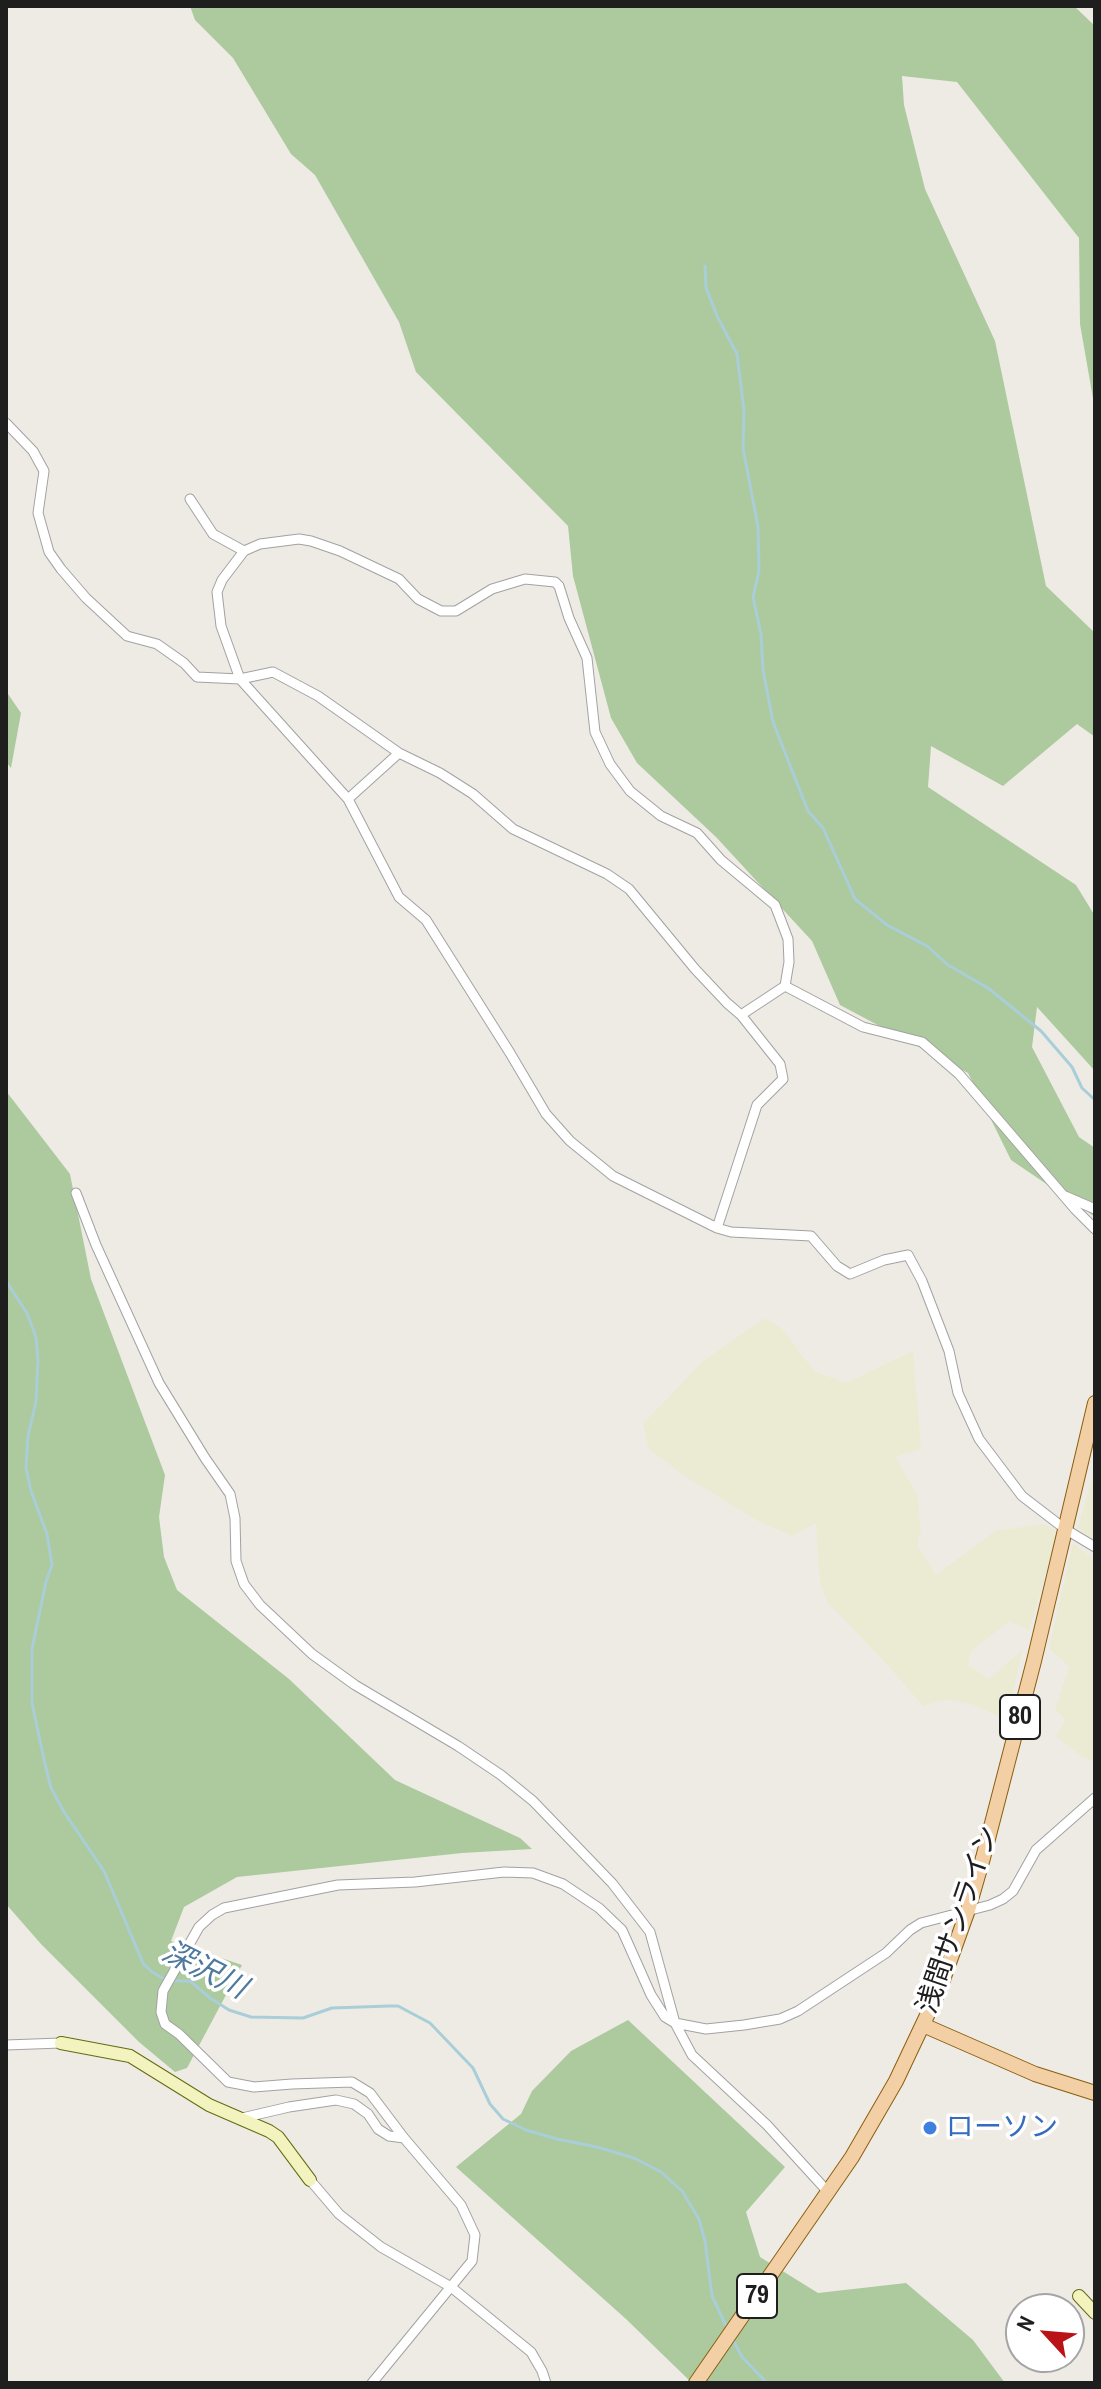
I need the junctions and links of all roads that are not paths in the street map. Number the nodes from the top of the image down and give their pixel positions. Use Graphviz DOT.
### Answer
graph roads {
  1 [pos="6,423"];
  2 [pos="190,499"];
  3 [pos="244,551"];
  4 [pos="240,679"];
  5 [pos="399,753"];
  6 [pos="348,799"];
  7 [pos="785,986"];
  8 [pos="741,1015"];
  9 [pos="76,1193"];
  10 [pos="1065,1196"];
  11 [pos="1095,1209"];
  12 [pos="717,1228"];
  13 [pos="1095,1229"];
  14 [pos="1095,1403"];
  15 [pos="1065,1529"];
  16 [pos="1095,1547"];
  17 [pos="1095,1798"];
  18 [pos="968,1910"];
  19 [pos="675,2023"];
  20 [pos="923,2025"];
  21 [pos="61,2043"];
  22 [pos="6,2045"];
  23 [pos="1095,2093"];
  24 [pos="242,2118"];
  25 [pos="404,2138"];
  26 [pos="310,2180"];
  27 [pos="829,2193"];
  28 [pos="451,2287"];
  29 [pos="372,2383"];
  30 [pos="546,2383"];
  31 [pos="696,2383"];
  1 -- 4 [label="street"];
  2 -- 3 [label="street"];
  3 -- 4 [label="street"];
  3 -- 7 [label="street"];
  4 -- 5 [label="street"];
  4 -- 6 [label="street"];
  5 -- 6 [label="street"];
  5 -- 8 [label="street"];
  6 -- 12 [label="street"];
  7 -- 8 [label="street"];
  7 -- 10 [label="street"];
  8 -- 12 [label="street"];
  9 -- 19 [label="street"];
  10 -- 11 [label="street"];
  10 -- 13 [label="street"];
  12 -- 15 [label="street"];
  14 -- 15 [label="main road, 浅間サンライン / 80"];
  15 -- 16 [label="street"];
  15 -- 18 [label="main road, 浅間サンライン / 80"];
  17 -- 18 [label="street"];
  18 -- 19 [label="street"];
  18 -- 20 [label="main road, 浅間サンライン / 80"];
  19 -- 25 [label="street"];
  19 -- 27 [label="street"];
  20 -- 23 [label="main road"];
  20 -- 27 [label="main road, 浅間サンライン / 79"];
  21 -- 22 [label="street"];
  21 -- 24 [label="street"];
  24 -- 25 [label="street"];
  24 -- 26 [label="street"];
  25 -- 28 [label="street"];
  26 -- 28 [label="street"];
  27 -- 31 [label="main road, 浅間サンライン / 79"];
  28 -- 29 [label="street"];
  28 -- 30 [label="street"];
}
